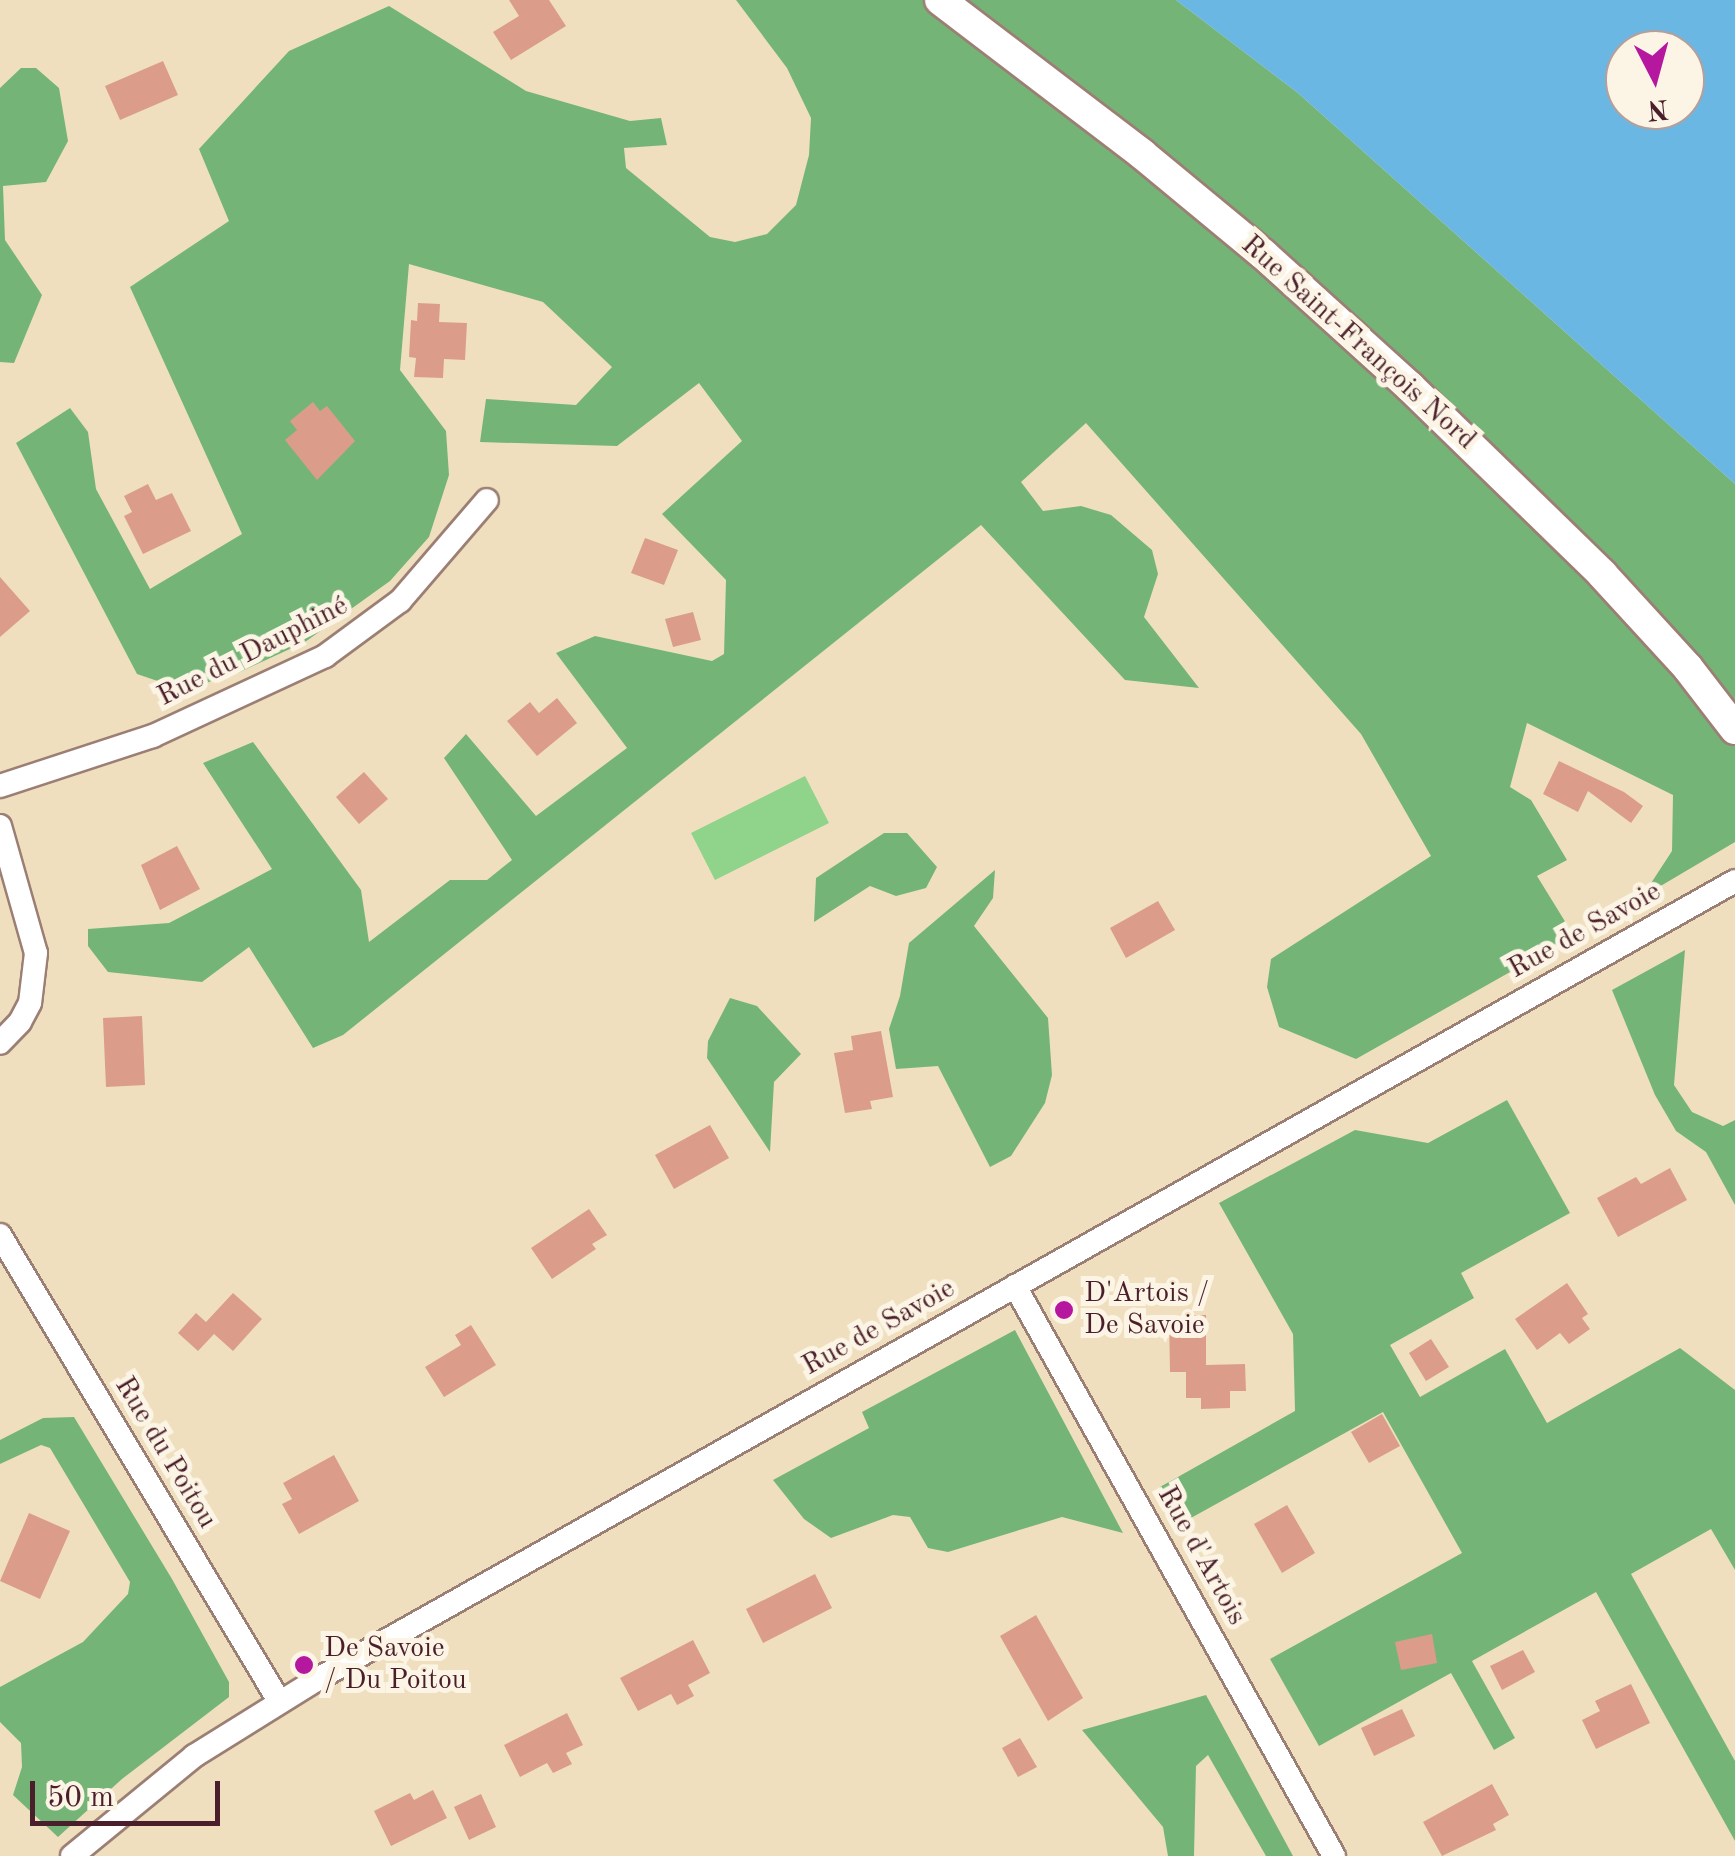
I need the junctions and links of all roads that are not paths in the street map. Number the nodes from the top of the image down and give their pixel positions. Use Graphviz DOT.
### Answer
graph roads {
  1 [pos="940,0"];
  2 [pos="488,500"];
  3 [pos="1735,730"];
  4 [pos="0,786"];
  5 [pos="0,826"];
  6 [pos="1735,881"];
  7 [pos="0,1043"];
  8 [pos="0,1235"];
  9 [pos="1015,1286"];
  10 [pos="280,1701"];
  11 [pos="72,1856"];
  12 [pos="1334,1856"];
  1 -- 3 [label="street, Rue Saint-François Nord"];
  2 -- 4 [label="street, Rue du Dauphiné"];
  5 -- 7 [label="street"];
  6 -- 9 [label="street, Rue de Savoie"];
  8 -- 10 [label="street, Rue du Poitou"];
  9 -- 10 [label="street, Rue de Savoie"];
  9 -- 12 [label="street, Rue d'Artois"];
  10 -- 11 [label="street, Rue de Savoie"];
}
